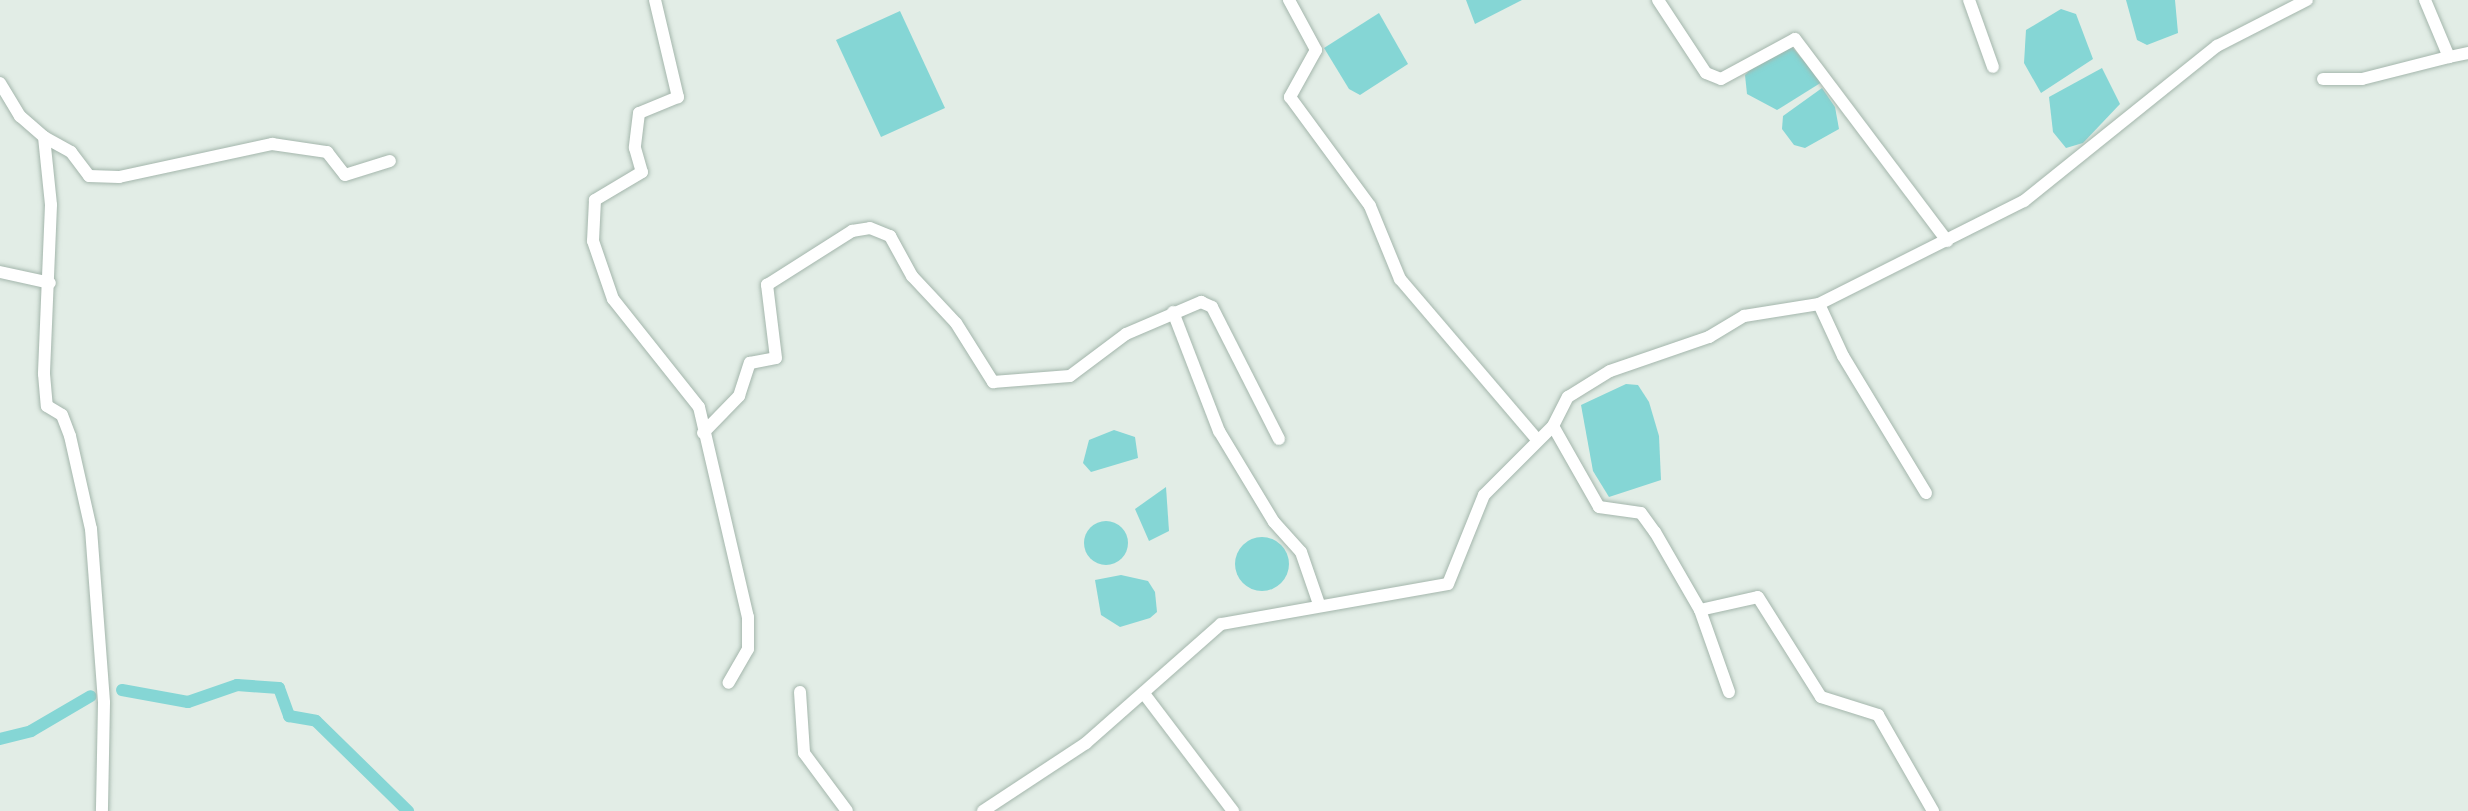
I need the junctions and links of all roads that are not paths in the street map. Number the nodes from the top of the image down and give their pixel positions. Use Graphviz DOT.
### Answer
graph roads {
  1 [pos="655,0"];
  2 [pos="1289,0"];
  3 [pos="1658,0"];
  4 [pos="1969,0"];
  5 [pos="2307,0"];
  6 [pos="2426,0"];
  7 [pos="2468,54"];
  8 [pos="2449,57"];
  9 [pos="1993,67"];
  10 [pos="2323,79"];
  11 [pos="0,83"];
  12 [pos="44,137"];
  13 [pos="390,161"];
  14 [pos="1947,241"];
  15 [pos="0,272"];
  16 [pos="50,283"];
  17 [pos="1819,304"];
  18 [pos="1173,312"];
  19 [pos="1553,426"];
  20 [pos="703,433"];
  21 [pos="1536,438"];
  22 [pos="1279,439"];
  23 [pos="1926,493"];
  24 [pos="1319,604"];
  25 [pos="1700,610"];
  26 [pos="728,683"];
  27 [pos="800,692"];
  28 [pos="1730,692"];
  29 [pos="1145,695"];
  30 [pos="999,806"];
  31 [pos="102,811"];
  32 [pos="847,811"];
  33 [pos="983,811"];
  34 [pos="1233,811"];
  35 [pos="1933,811"];
  1 -- 20 [label="street"];
  2 -- 21 [label="street"];
  3 -- 14 [label="street"];
  4 -- 9 [label="street"];
  5 -- 14 [label="street"];
  6 -- 8 [label="street"];
  7 -- 8 [label="street"];
  8 -- 10 [label="street"];
  11 -- 12 [label="street"];
  12 -- 13 [label="street"];
  12 -- 16 [label="street"];
  14 -- 17 [label="street"];
  15 -- 16 [label="street"];
  16 -- 31 [label="street"];
  17 -- 19 [label="street"];
  17 -- 23 [label="street"];
  18 -- 20 [label="street"];
  18 -- 22 [label="street"];
  18 -- 24 [label="street"];
  19 -- 21 [label="street"];
  19 -- 25 [label="street"];
  20 -- 26 [label="street"];
  21 -- 24 [label="street"];
  24 -- 29 [label="street"];
  25 -- 28 [label="street"];
  25 -- 35 [label="street"];
  27 -- 32 [label="street"];
  29 -- 30 [label="street"];
  29 -- 34 [label="street"];
  30 -- 33 [label="street"];
}
